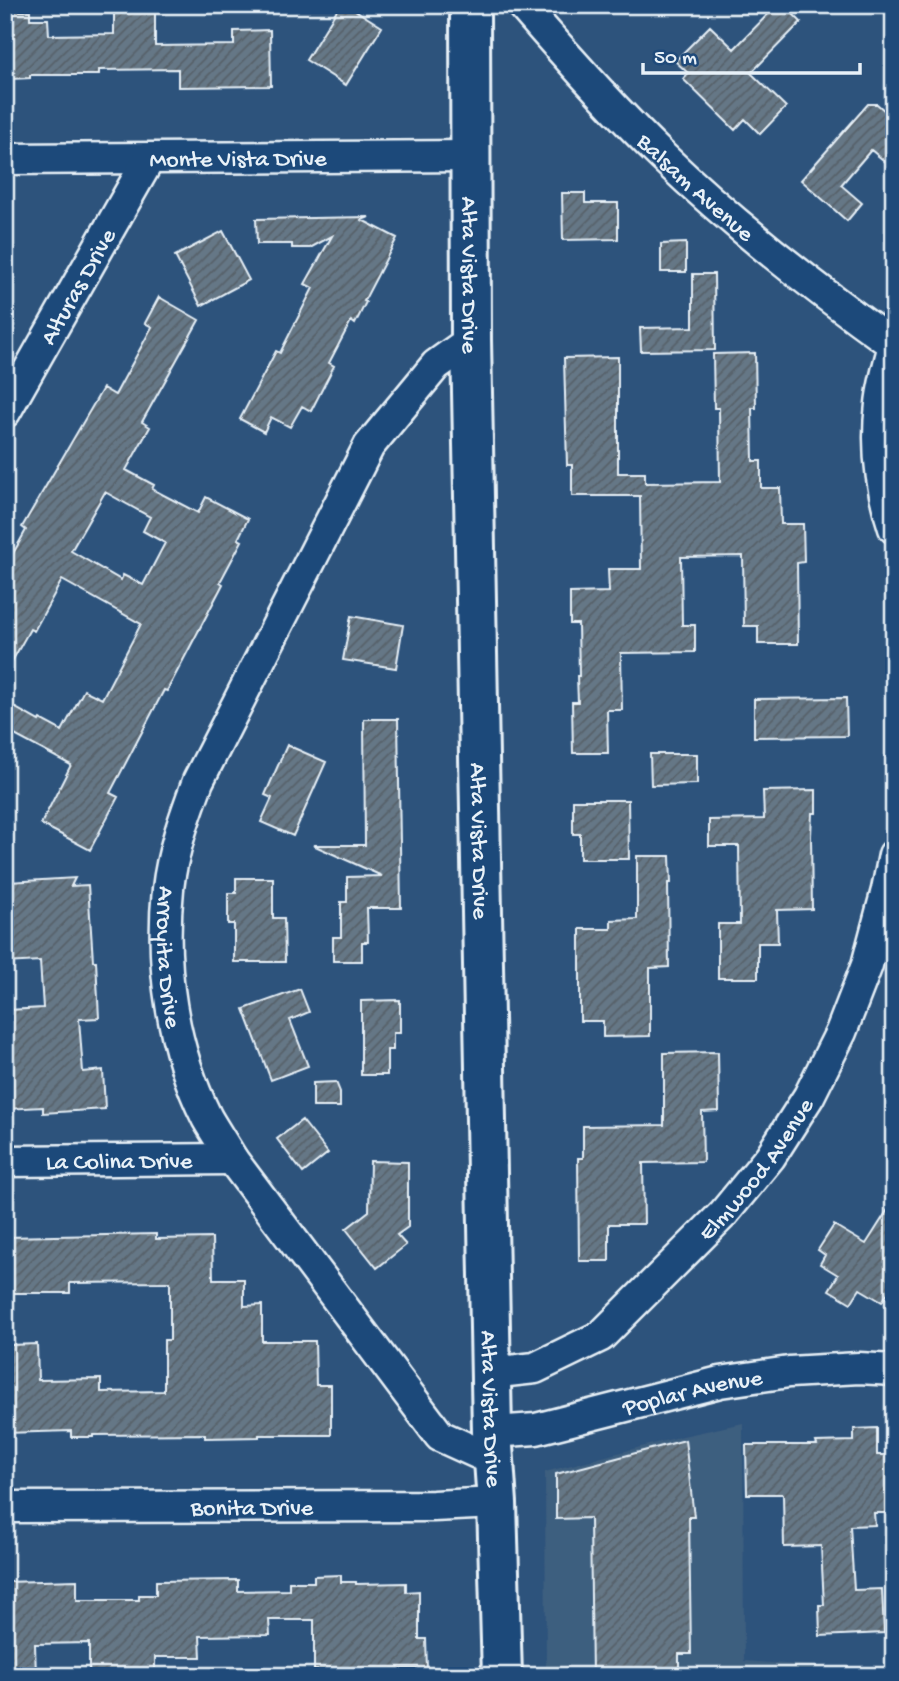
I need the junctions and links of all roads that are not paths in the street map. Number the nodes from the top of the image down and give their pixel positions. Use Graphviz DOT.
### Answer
graph roads {
  1 [pos="470,5"];
  2 [pos="522,5"];
  3 [pos="471,156"];
  4 [pos="5,159"];
  5 [pos="149,159"];
  6 [pos="471,340"];
  7 [pos="894,345"];
  8 [pos="5,412"];
  9 [pos="894,528"];
  10 [pos="894,855"];
  11 [pos="890,890"];
  12 [pos="232,1159"];
  13 [pos="5,1161"];
  14 [pos="894,1370"];
  15 [pos="491,1373"];
  16 [pos="493,1446"];
  17 [pos="497,1503"];
  18 [pos="5,1507"];
  19 [pos="502,1676"];
  1 -- 3 [label="street, Alta Vista Drive"];
  2 -- 7 [label="street, Balsam Avenue"];
  3 -- 5 [label="street, Monte Vista Drive"];
  3 -- 6 [label="street, Alta Vista Drive"];
  4 -- 5 [label="street, Monte Vista Drive"];
  5 -- 8 [label="street, Alturas Drive"];
  6 -- 12 [label="street, Arroyita Drive"];
  6 -- 15 [label="street, Alta Vista Drive"];
  7 -- 9 [label="street"];
  10 -- 11 [label="street, Elmwood Avenue"];
  11 -- 15 [label="street, Elmwood Avenue"];
  12 -- 13 [label="street, La Colina Drive"];
  12 -- 16 [label="street, Arroyita Drive"];
  14 -- 16 [label="street, Poplar Avenue"];
  15 -- 16 [label="street, Alta Vista Drive"];
  16 -- 17 [label="street, Alta Vista Drive"];
  17 -- 18 [label="street, Bonita Drive"];
  17 -- 19 [label="street, Alta Vista Drive"];
}
